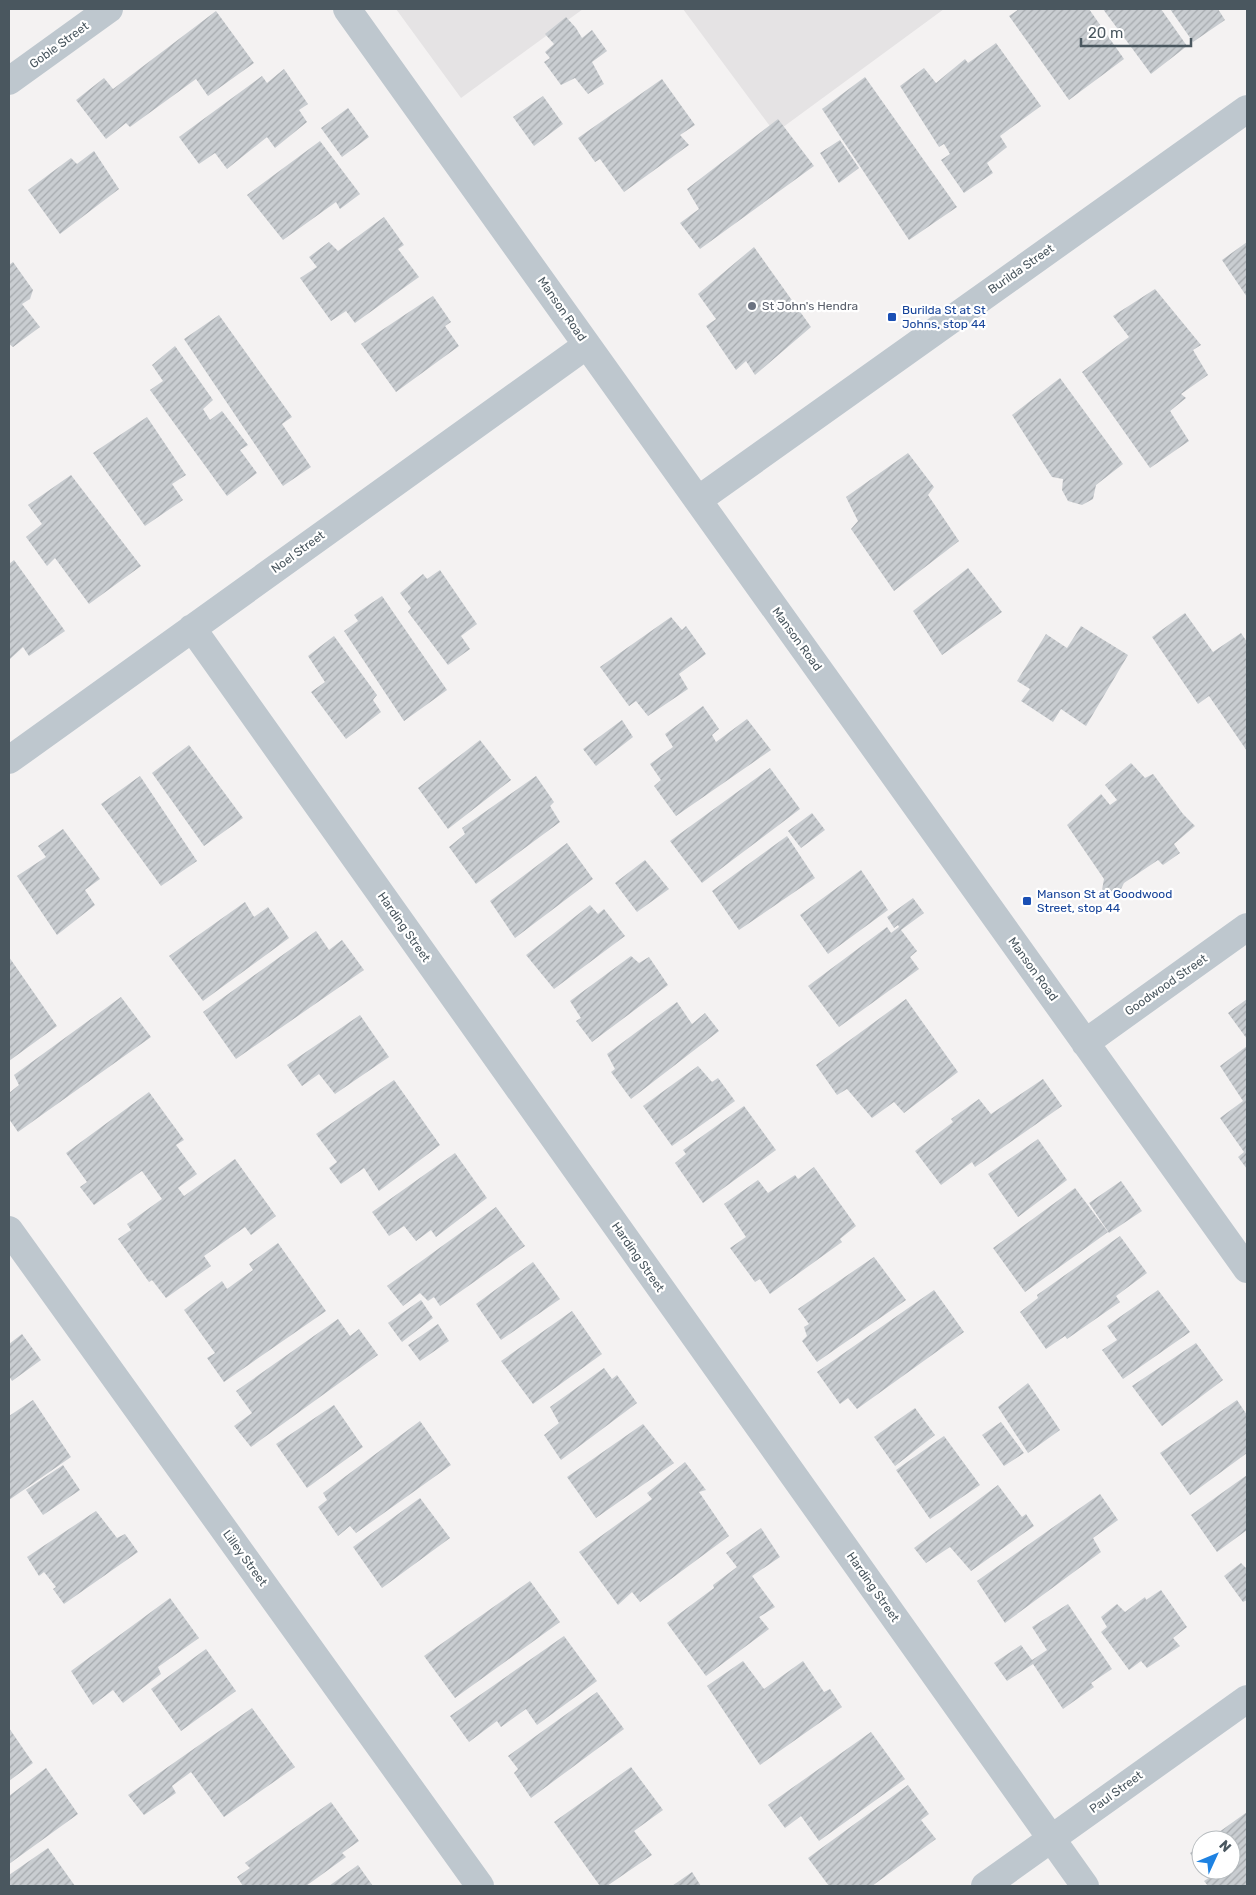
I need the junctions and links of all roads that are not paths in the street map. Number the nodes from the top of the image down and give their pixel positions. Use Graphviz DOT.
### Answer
graph roads {
  1 [pos="109,9"];
  2 [pos="347,9"];
  3 [pos="9,82"];
  4 [pos="1247,109"];
  5 [pos="587,345"];
  6 [pos="698,500"];
  7 [pos="192,628"];
  8 [pos="9,760"];
  9 [pos="1247,927"];
  10 [pos="1085,1042"];
  11 [pos="9,1230"];
  12 [pos="1247,1269"];
  13 [pos="1247,1699"];
  14 [pos="1051,1839"];
  15 [pos="480,1886"];
  16 [pos="985,1886"];
  17 [pos="1085,1886"];
  1 -- 3 [label="street, Goble Street"];
  2 -- 5 [label="street, Manson Road"];
  4 -- 6 [label="street, Burilda Street"];
  5 -- 6 [label="street, Manson Road"];
  5 -- 7 [label="street, Noel Street"];
  6 -- 10 [label="street, Manson Road"];
  7 -- 8 [label="street, Noel Street"];
  7 -- 14 [label="street, Harding Street"];
  9 -- 10 [label="street, Goodwood Street"];
  10 -- 12 [label="street, Manson Road"];
  11 -- 15 [label="street, Lilley Street"];
  13 -- 14 [label="street, Paul Street"];
  14 -- 16 [label="street, Paul Street"];
  14 -- 17 [label="street, Harding Street"];
}
